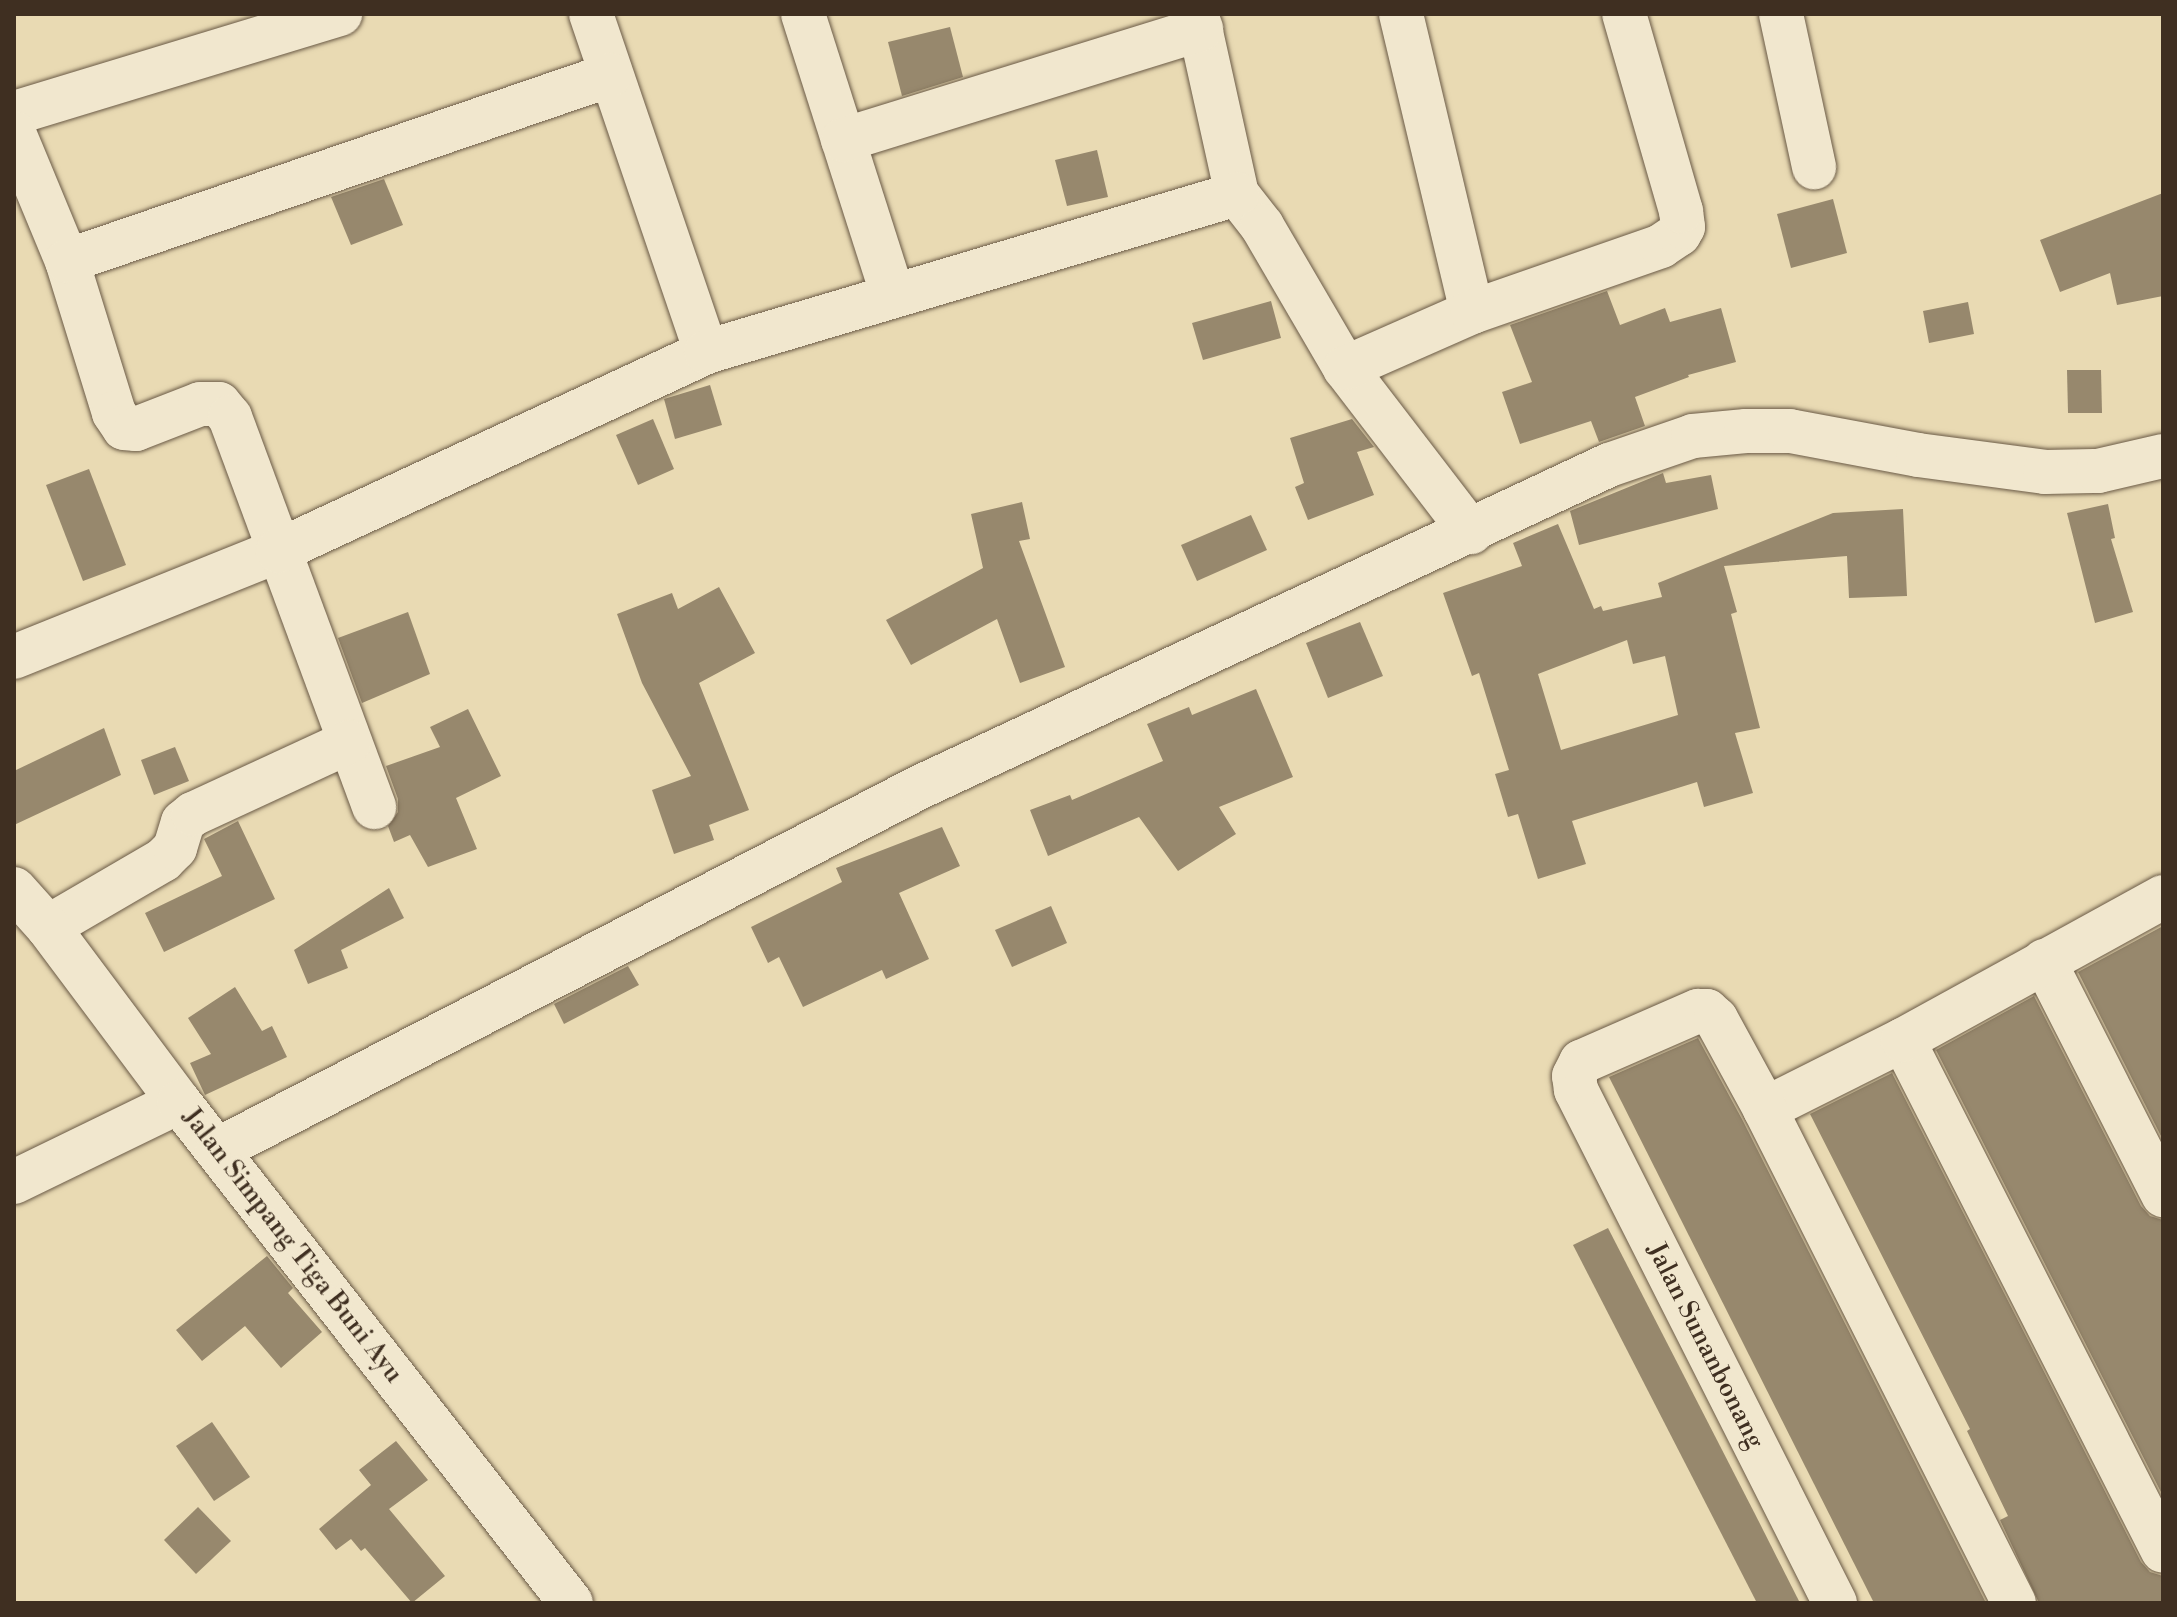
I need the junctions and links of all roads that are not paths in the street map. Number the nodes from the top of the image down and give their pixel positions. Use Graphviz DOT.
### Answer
graph roads {
  1 [pos="340,14"];
  2 [pos="591,14"];
  3 [pos="803,14"];
  4 [pos="1401,14"];
  5 [pos="1624,14"];
  6 [pos="1781,14"];
  7 [pos="1199,21"];
  8 [pos="610,75"];
  9 [pos="14,113"];
  10 [pos="14,133"];
  11 [pos="843,140"];
  12 [pos="1814,167"];
  13 [pos="1237,194"];
  14 [pos="67,261"];
  15 [pos="893,296"];
  16 [pos="1472,312"];
  17 [pos="706,352"];
  18 [pos="1345,368"];
  19 [pos="2163,456"];
  20 [pos="1471,532"];
  21 [pos="278,551"];
  22 [pos="14,657"];
  23 [pos="349,742"];
  24 [pos="374,807"];
  25 [pos="14,889"];
  26 [pos="2163,897"];
  27 [pos="48,927"];
  28 [pos="2044,961"];
  29 [pos="1903,1040"];
  30 [pos="179,1102"];
  31 [pos="1765,1109"];
  32 [pos="217,1150"];
  33 [pos="14,1182"];
  34 [pos="2163,1195"];
  35 [pos="2163,1551"];
  36 [pos="571,1603"];
  37 [pos="1835,1603"];
  38 [pos="2014,1603"];
  1 -- 9 [label="street"];
  2 -- 8 [label="street"];
  3 -- 11 [label="street"];
  4 -- 16 [label="street"];
  5 -- 16 [label="street"];
  6 -- 12 [label="street"];
  7 -- 11 [label="street"];
  7 -- 13 [label="street"];
  8 -- 14 [label="street"];
  8 -- 17 [label="street"];
  10 -- 14 [label="street"];
  11 -- 15 [label="street"];
  13 -- 15 [label="street"];
  13 -- 18 [label="street"];
  14 -- 21 [label="street"];
  15 -- 17 [label="street"];
  16 -- 18 [label="street"];
  17 -- 21 [label="street"];
  18 -- 20 [label="street"];
  19 -- 20 [label="street"];
  20 -- 32 [label="street"];
  21 -- 22 [label="street"];
  21 -- 23 [label="street"];
  23 -- 24 [label="street"];
  23 -- 27 [label="street"];
  25 -- 27 [label="street, Jalan Simpang Tiga Buni Ayu"];
  26 -- 28 [label="street"];
  27 -- 30 [label="street, Jalan Simpang Tiga Buni Ayu"];
  28 -- 29 [label="street"];
  28 -- 34 [label="street"];
  29 -- 31 [label="street"];
  29 -- 35 [label="street"];
  30 -- 32 [label="street, Jalan Simpang Tiga Buni Ayu"];
  30 -- 33 [label="street"];
  31 -- 37 [label="street, Jalan Sunanbonang"];
  31 -- 38 [label="street"];
  32 -- 36 [label="street, Jalan Simpang Tiga Buni Ayu"];
}
